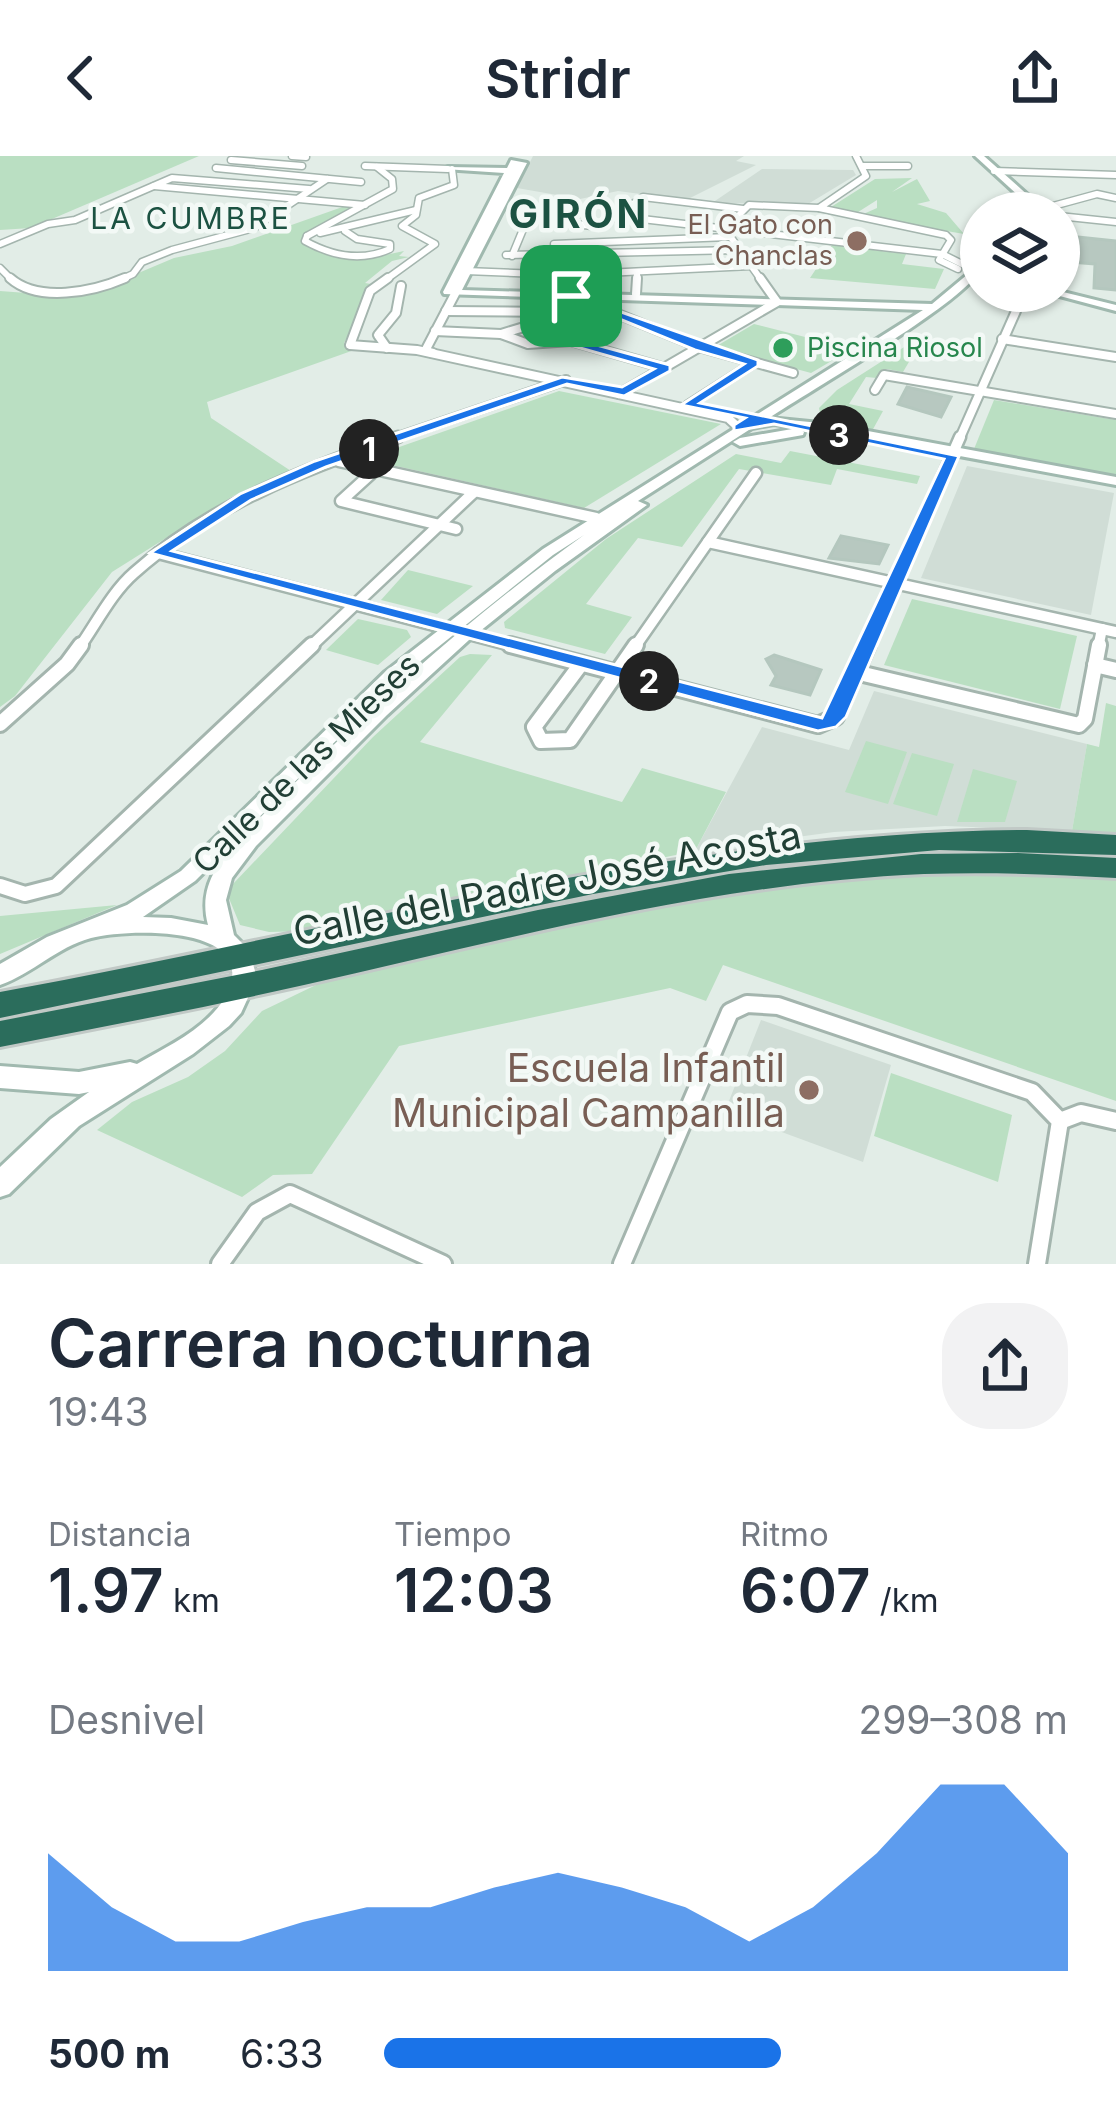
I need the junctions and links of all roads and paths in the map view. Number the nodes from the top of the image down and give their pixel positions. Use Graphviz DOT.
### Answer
graph roads {
  1 [pos="240,156"];
  2 [pos="292,156"];
  3 [pos="367,156"];
  4 [pos="465,156"];
  5 [pos="856,156"];
  6 [pos="979,156"];
  7 [pos="306,157"];
  8 [pos="231,160"];
  9 [pos="1083,163"];
  10 [pos="302,166"];
  11 [pos="365,166"];
  12 [pos="376,166"];
  13 [pos="862,166"];
  14 [pos="908,166"];
  15 [pos="450,169"];
  16 [pos="514,171"];
  17 [pos="994,171"];
  18 [pos="1090,174"];
  19 [pos="286,175"];
  20 [pos="1116,175"];
  21 [pos="327,179"];
  22 [pos="361,182"];
  23 [pos="153,186"];
  24 [pos="310,189"];
  25 [pos="1017,192"];
  26 [pos="247,195"];
  27 [pos="1105,196"];
  28 [pos="292,200"];
  29 [pos="234,203"];
  30 [pos="355,203"];
  31 [pos="368,204"];
  32 [pos="563,205"];
  33 [pos="416,208"];
  34 [pos="819,208"];
  35 [pos="743,209"];
  36 [pos="1080,217"];
  37 [pos="642,219"];
  38 [pos="665,222"];
  39 [pos="1116,222"];
  40 [pos="568,224"];
  41 [pos="524,226"];
  42 [pos="322,230"];
  43 [pos="345,231"];
  44 [pos="620,233"];
  45 [pos="726,233"];
  46 [pos="650,239"];
  47 [pos="0,244"];
  48 [pos="554,244"];
  49 [pos="738,250"];
  50 [pos="656,253"];
  51 [pos="960,254"];
  52 [pos="557,257"];
  53 [pos="751,266"];
  54 [pos="960,266"];
  55 [pos="0,268"];
  56 [pos="666,270"];
  57 [pos="680,270"];
  58 [pos="466,271"];
  59 [pos="651,271"];
  60 [pos="637,272"];
  61 [pos="563,275"];
  62 [pos="960,276"];
  63 [pos="960,285"];
  64 [pos="401,286"];
  65 [pos="453,291"];
  66 [pos="636,295"];
  67 [pos="567,296"];
  68 [pos="1080,296"];
  69 [pos="589,298"];
  70 [pos="1080,298"];
  71 [pos="776,300"];
  72 [pos="929,306"];
  73 [pos="1116,306"];
  74 [pos="446,310"];
  75 [pos="555,312"];
  76 [pos="1015,312"];
  77 [pos="542,327"];
  78 [pos="436,331"];
  79 [pos="501,334"];
  80 [pos="1002,339"];
  81 [pos="571,341"];
  82 [pos="699,347"];
  83 [pos="387,348"];
  84 [pos="421,351"];
  85 [pos="1116,357"];
  86 [pos="754,363"];
  87 [pos="665,368"];
  88 [pos="793,374"];
  89 [pos="564,381"];
  90 [pos="875,390"];
  91 [pos="979,391"];
  92 [pos="621,393"];
  93 [pos="803,401"];
  94 [pos="688,405"];
  95 [pos="1116,414"];
  96 [pos="766,418"];
  97 [pos="822,430"];
  98 [pos="739,435"];
  99 [pos="953,454"];
  100 [pos="335,460"];
  101 [pos="375,470"];
  102 [pos="757,473"];
  103 [pos="1116,484"];
  104 [pos="474,492"];
  105 [pos="630,511"];
  106 [pos="596,518"];
  107 [pos="438,525"];
  108 [pos="456,529"];
  109 [pos="589,538"];
  110 [pos="708,542"];
  111 [pos="158,553"];
  112 [pos="894,584"];
  113 [pos="354,604"];
  114 [pos="486,618"];
  115 [pos="1109,631"];
  116 [pos="458,632"];
  117 [pos="491,640"];
  118 [pos="580,664"];
  119 [pos="1095,665"];
  120 [pos="1116,670"];
  121 [pos="855,672"];
  122 [pos="617,673"];
  123 [pos="0,724"];
  124 [pos="1116,845"];
  125 [pos="1116,868"];
  126 [pos="0,886"];
  127 [pos="92,930"];
  128 [pos="235,961"];
  129 [pos="0,976"];
  130 [pos="0,1005"];
  131 [pos="0,1034"];
  132 [pos="141,1070"];
  133 [pos="0,1077"];
  134 [pos="1060,1120"];
  135 [pos="1116,1121"];
  136 [pos="0,1185"];
  137 [pos="220,1264"];
  138 [pos="443,1264"];
  139 [pos="622,1264"];
  140 [pos="1037,1264"];
  1 -- 8 [label="street"];
  2 -- 7 [label="street"];
  3 -- 11 [label="street"];
  4 -- 15 [label="main road"];
  5 -- 13 [label="street"];
  6 -- 17 [label="main road"];
  7 -- 10 [label="street"];
  8 -- 10 [label="street"];
  8 -- 19 [label="street"];
  9 -- 18 [label="street"];
  10 -- 19 [label="street"];
  11 -- 12 [label="street"];
  11 -- 22 [label="street"];
  12 -- 15 [label="street"];
  12 -- 31 [label="street"];
  13 -- 14 [label="street"];
  13 -- 34 [label="street"];
  15 -- 16 [label="main road"];
  15 -- 33 [label="street"];
  16 -- 58 [label="main road"];
  16 -- 65 [label="main road"];
  17 -- 18 [label="street"];
  17 -- 25 [label="main road"];
  18 -- 20 [label="street"];
  18 -- 27 [label="street"];
  19 -- 21 [label="street"];
  21 -- 22 [label="street"];
  21 -- 24 [label="street"];
  22 -- 30 [label="street"];
  23 -- 24 [label="street"];
  23 -- 26 [label="street"];
  23 -- 47 [label="street"];
  24 -- 28 [label="street"];
  26 -- 28 [label="street"];
  26 -- 29 [label="street"];
  28 -- 30 [label="street"];
  28 -- 55 [label="street"];
  30 -- 31 [label="street"];
  31 -- 33 [label="street"];
  31 -- 42 [label="street"];
  32 -- 40 [label="street"];
  33 -- 42 [label="street"];
  33 -- 83 [label="street"];
  34 -- 35 [label="street"];
  34 -- 51 [label="street"];
  35 -- 40 [label="street"];
  35 -- 45 [label="street"];
  36 -- 39 [label="street"];
  37 -- 38 [label="street"];
  38 -- 45 [label="street"];
  38 -- 46 [label="street"];
  40 -- 48 [label="street"];
  41 -- 52 [label="street"];
  42 -- 43 [label="street"];
  44 -- 46 [label="street"];
  45 -- 46 [label="street"];
  45 -- 49 [label="street"];
  45 -- 54 [label="street"];
  46 -- 48 [label="street"];
  46 -- 50 [label="street"];
  48 -- 52 [label="street"];
  49 -- 50 [label="street"];
  49 -- 53 [label="street"];
  50 -- 52 [label="street"];
  50 -- 56 [label="street"];
  52 -- 61 [label="street"];
  53 -- 57 [label="street"];
  53 -- 71 [label="street"];
  56 -- 57 [label="street"];
  56 -- 59 [label="street"];
  57 -- 59 [label="street"];
  58 -- 61 [label="street"];
  58 -- 65 [label="main road"];
  59 -- 60 [label="street"];
  60 -- 61 [label="street"];
  60 -- 66 [label="street"];
  61 -- 67 [label="street"];
  62 -- 72 [label="main road, Calle de las Mieses"];
  63 -- 72 [label="main road, Calle de las Mieses"];
  64 -- 83 [label="street"];
  65 -- 67 [label="main road"];
  65 -- 74 [label="street"];
  65 -- 84 [label="street"];
  66 -- 67 [label="main road"];
  66 -- 71 [label="main road"];
  67 -- 69 [label="main road"];
  67 -- 75 [label="street"];
  68 -- 73 [label="main road"];
  69 -- 71 [label="main road"];
  69 -- 82 [label="street"];
  70 -- 73 [label="main road"];
  71 -- 72 [label="main road"];
  71 -- 82 [label="street"];
  72 -- 93 [label="main road, Calle de las Mieses"];
  72 -- 96 [label="main road, Calle de las Mieses"];
  74 -- 75 [label="street"];
  74 -- 78 [label="street"];
  75 -- 77 [label="street"];
  76 -- 80 [label="street"];
  77 -- 79 [label="street"];
  77 -- 81 [label="street"];
  78 -- 79 [label="street"];
  78 -- 84 [label="street"];
  79 -- 81 [label="street"];
  80 -- 85 [label="street"];
  80 -- 91 [label="street"];
  81 -- 87 [label="street"];
  82 -- 86 [label="street"];
  82 -- 87 [label="street"];
  83 -- 84 [label="street"];
  84 -- 89 [label="street"];
  86 -- 88 [label="street"];
  86 -- 94 [label="street"];
  87 -- 92 [label="street"];
  89 -- 92 [label="street"];
  89 -- 100 [label="street"];
  90 -- 91 [label="street"];
  91 -- 95 [label="street"];
  91 -- 99 [label="street"];
  92 -- 94 [label="street"];
  92 -- 98 [label="street"];
  93 -- 96 [label="main road, Calle de las Mieses"];
  93 -- 97 [label="main road"];
  94 -- 96 [label="street"];
  96 -- 97 [label="main road"];
  96 -- 98 [label="main road, Calle de las Mieses"];
  97 -- 98 [label="main road"];
  97 -- 99 [label="main road"];
  98 -- 105 [label="main road, Calle de las Mieses"];
  98 -- 106 [label="main road, Calle de las Mieses"];
  99 -- 103 [label="main road"];
  99 -- 112 [label="street"];
  100 -- 101 [label="street"];
  100 -- 111 [label="street"];
  101 -- 104 [label="street"];
  101 -- 107 [label="street"];
  102 -- 110 [label="street"];
  104 -- 106 [label="street"];
  104 -- 107 [label="street"];
  105 -- 106 [label="main road"];
  105 -- 109 [label="main road, Calle de las Mieses"];
  106 -- 109 [label="main road"];
  106 -- 116 [label="main road, Calle de las Mieses"];
  107 -- 108 [label="street"];
  107 -- 113 [label="street"];
  109 -- 114 [label="main road, Calle de las Mieses"];
  110 -- 112 [label="street"];
  110 -- 122 [label="street"];
  111 -- 113 [label="street"];
  111 -- 123 [label="street"];
  112 -- 115 [label="street"];
  112 -- 121 [label="street"];
  113 -- 116 [label="street"];
  113 -- 126 [label="street"];
  114 -- 116 [label="main road, Calle de las Mieses"];
  114 -- 117 [label="street"];
  115 -- 119 [label="street"];
  116 -- 117 [label="street"];
  116 -- 127 [label="main road, Calle de las Mieses"];
  116 -- 128 [label="main road, Calle de las Mieses"];
  117 -- 118 [label="street"];
  118 -- 122 [label="street"];
  118 -- 122 [label="street"];
  119 -- 120 [label="street"];
  119 -- 121 [label="street"];
  121 -- 122 [label="street"];
  124 -- 128 [label="highway, Calle del Padre José Acosta"];
  125 -- 128 [label="highway, Calle del Padre José Acosta"];
  127 -- 128 [label="main road"];
  127 -- 129 [label="main road, Calle de las Mieses"];
  128 -- 130 [label="highway, Calle del Padre José Acosta"];
  128 -- 131 [label="highway, Calle del Padre José Acosta"];
  128 -- 132 [label="main road"];
  132 -- 133 [label="main road"];
  132 -- 136 [label="main road"];
  134 -- 135 [label="street"];
  134 -- 139 [label="street"];
  134 -- 140 [label="street"];
  137 -- 138 [label="street"];
}
